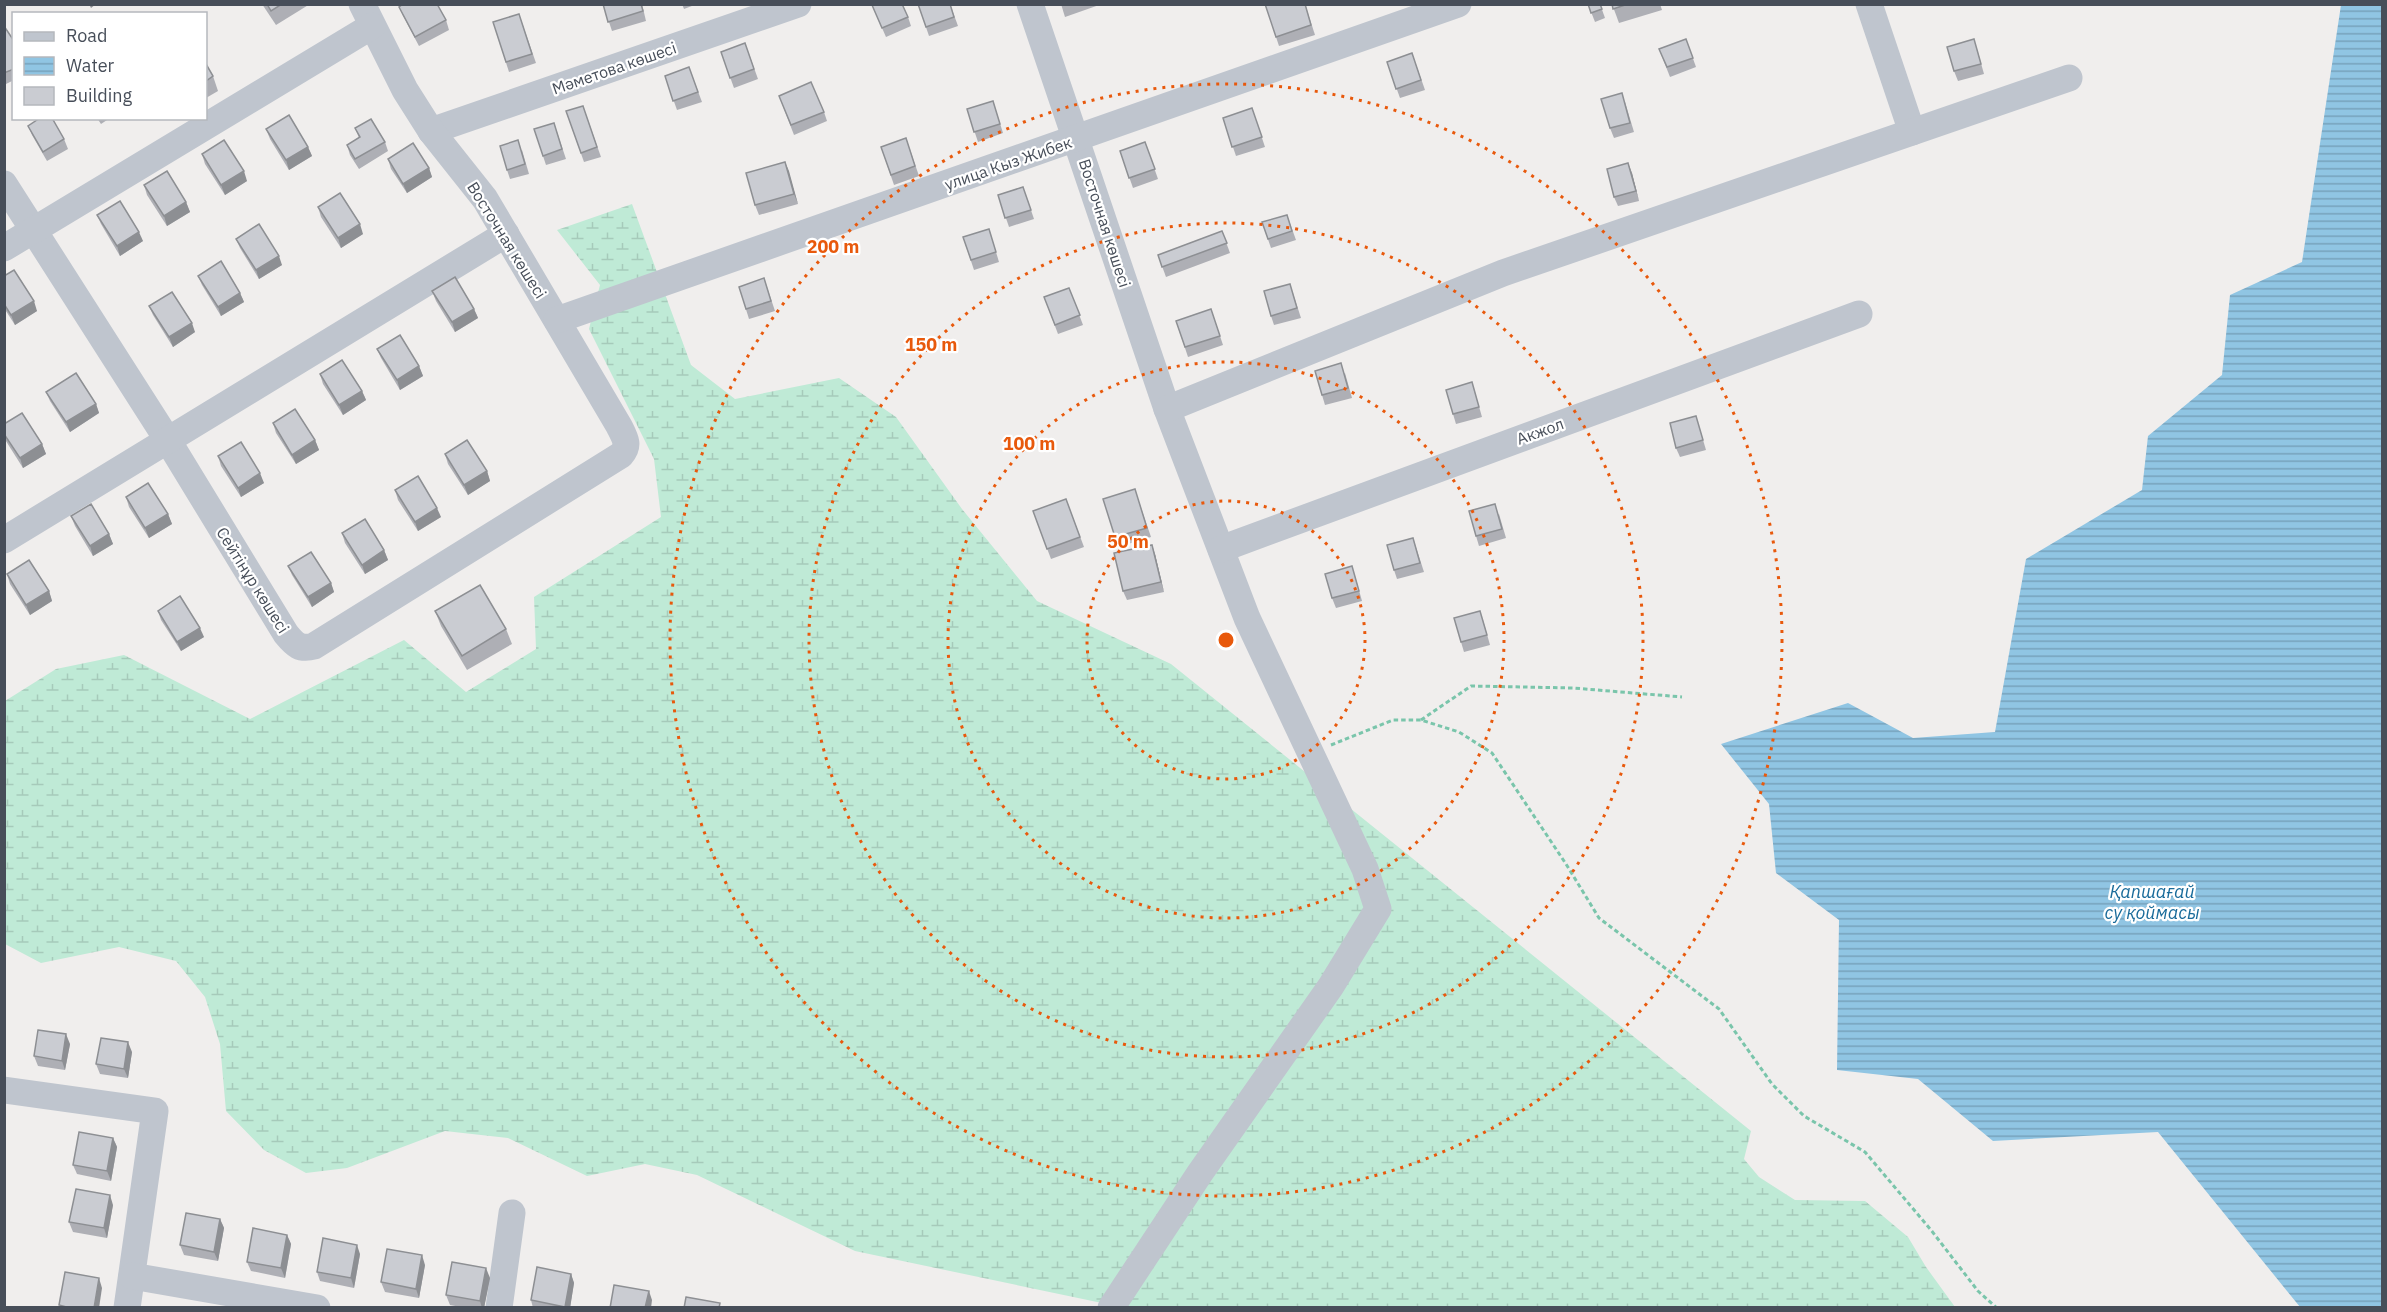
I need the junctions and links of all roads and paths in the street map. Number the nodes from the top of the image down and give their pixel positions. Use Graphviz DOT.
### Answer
graph roads {
  1 [pos="798,4"];
  2 [pos="1030,4"];
  3 [pos="1458,4"];
  4 [pos="1869,4"];
  5 [pos="367,15"];
  6 [pos="2069,78"];
  7 [pos="207,118"];
  8 [pos="205,120"];
  9 [pos="431,131"];
  10 [pos="1912,132"];
  11 [pos="1077,139"];
  12 [pos="4,184"];
  13 [pos="33,231"];
  14 [pos="506,234"];
  15 [pos="4,248"];
  16 [pos="1858,314"];
  17 [pos="557,320"];
  18 [pos="1167,409"];
  19 [pos="167,439"];
  20 [pos="626,449"];
  21 [pos="4,540"];
  22 [pos="1221,549"];
  23 [pos="1682,697"];
  24 [pos="1421,720"];
  25 [pos="1310,753"];
  26 [pos="4,1090"];
  27 [pos="512,1213"];
  28 [pos="132,1276"];
  29 [pos="127,1308"];
  30 [pos="318,1308"];
  31 [pos="499,1308"];
  32 [pos="1111,1308"];
  33 [pos="1997,1308"];
  1 -- 9 [label="street, Мәметова көшесі"];
  2 -- 11 [label="street, Восточная көшесі"];
  3 -- 11 [label="street, улица Кыз Жибек"];
  4 -- 10 [label="street"];
  5 -- 7 [label="street"];
  5 -- 9 [label="street, Восточная көшесі"];
  6 -- 10 [label="street"];
  8 -- 13 [label="street"];
  9 -- 14 [label="street, Восточная көшесі"];
  10 -- 18 [label="street"];
  11 -- 17 [label="street, улица Кыз Жибек"];
  11 -- 18 [label="street, Восточная көшесі"];
  12 -- 13 [label="street, Сейтінұр көшесі"];
  13 -- 15 [label="street"];
  13 -- 19 [label="street, Сейтінұр көшесі"];
  14 -- 17 [label="street, Восточная көшесі"];
  14 -- 19 [label="street"];
  16 -- 22 [label="street, Акжол"];
  17 -- 20 [label="street, Восточная көшесі"];
  18 -- 22 [label="street, Восточная көшесі"];
  19 -- 20 [label="street, Сейтінұр көшесі"];
  19 -- 21 [label="street"];
  22 -- 25 [label="street, Восточная көшесі"];
  23 -- 24 [label="path"];
  24 -- 25 [label="path"];
  24 -- 33 [label="path"];
  25 -- 32 [label="street, Восточная көшесі"];
  26 -- 28 [label="street"];
  27 -- 31 [label="street"];
  28 -- 29 [label="street"];
  28 -- 30 [label="street"];
}
